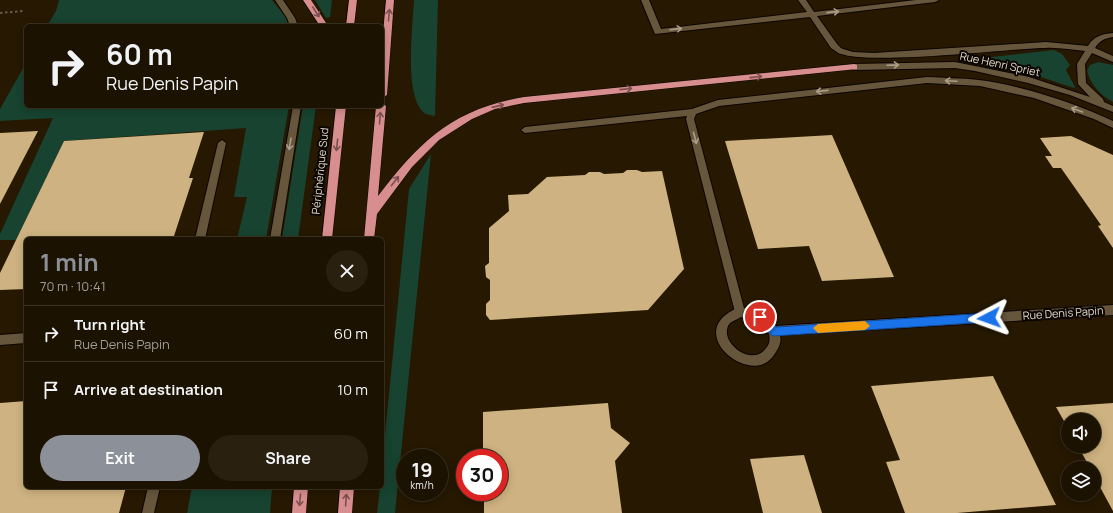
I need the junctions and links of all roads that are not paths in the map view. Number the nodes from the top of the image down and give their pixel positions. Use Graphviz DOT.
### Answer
graph roads {
  1 [pos="279,0"];
  2 [pos="306,0"];
  3 [pos="353,0"];
  4 [pos="390,0"];
  5 [pos="644,0"];
  6 [pos="802,0"];
  7 [pos="935,0"];
  8 [pos="812,14"];
  9 [pos="293,24"];
  10 [pos="323,24"];
  11 [pos="350,24"];
  12 [pos="1113,35"];
  13 [pos="1090,49"];
  14 [pos="1113,59"];
  15 [pos="854,67"];
  16 [pos="384,72"];
  17 [pos="297,108"];
  18 [pos="341,108"];
  19 [pos="381,108"];
  20 [pos="1109,108"];
  21 [pos="693,112"];
  22 [pos="1113,125"];
  23 [pos="525,130"];
  24 [pos="222,143"];
  25 [pos="372,212"];
  26 [pos="200,237"];
  27 [pos="275,237"];
  28 [pos="327,237"];
  29 [pos="369,237"];
  30 [pos="1113,310"];
  31 [pos="740,312"];
  32 [pos="773,331"];
  33 [pos="24,338"];
  34 [pos="0,340"];
  35 [pos="154,489"];
  36 [pos="301,489"];
  37 [pos="347,489"];
  38 [pos="148,513"];
  39 [pos="299,513"];
  40 [pos="345,513"];
  1 -- 9 [label="street"];
  2 -- 10 [label="highway, one-way"];
  3 -- 11 [label="highway"];
  16 -- 4 [label="highway, one-way"];
  5 -- 8 [label="street, one-way"];
  6 -- 8 [label="street"];
  8 -- 7 [label="street, one-way"];
  8 -- 13 [label="street, Rue Henri Spriet"];
  12 -- 13 [label="street"];
  13 -- 14 [label="street, Rue Henri Spriet"];
  13 -- 20 [label="street"];
  15 -- 20 [label="street, Rue Henri Spriet, one-way"];
  25 -- 15 [label="highway, one-way"];
  17 -- 27 [label="street, one-way"];
  18 -- 28 [label="highway, Périphérique Sud, one-way"];
  25 -- 19 [label="highway, one-way"];
  22 -- 21 [label="street, one-way"];
  21 -- 23 [label="street"];
  21 -- 31 [label="street, one-way"];
  24 -- 26 [label="street"];
  25 -- 29 [label="highway"];
  30 -- 32 [label="street, Rue Denis Papin"];
  31 -- 32 [label="street"];
  31 -- 32 [label="street"];
  33 -- 34 [label="street"];
  35 -- 38 [label="street"];
  36 -- 39 [label="highway, one-way"];
  40 -- 37 [label="highway, one-way"];
}
